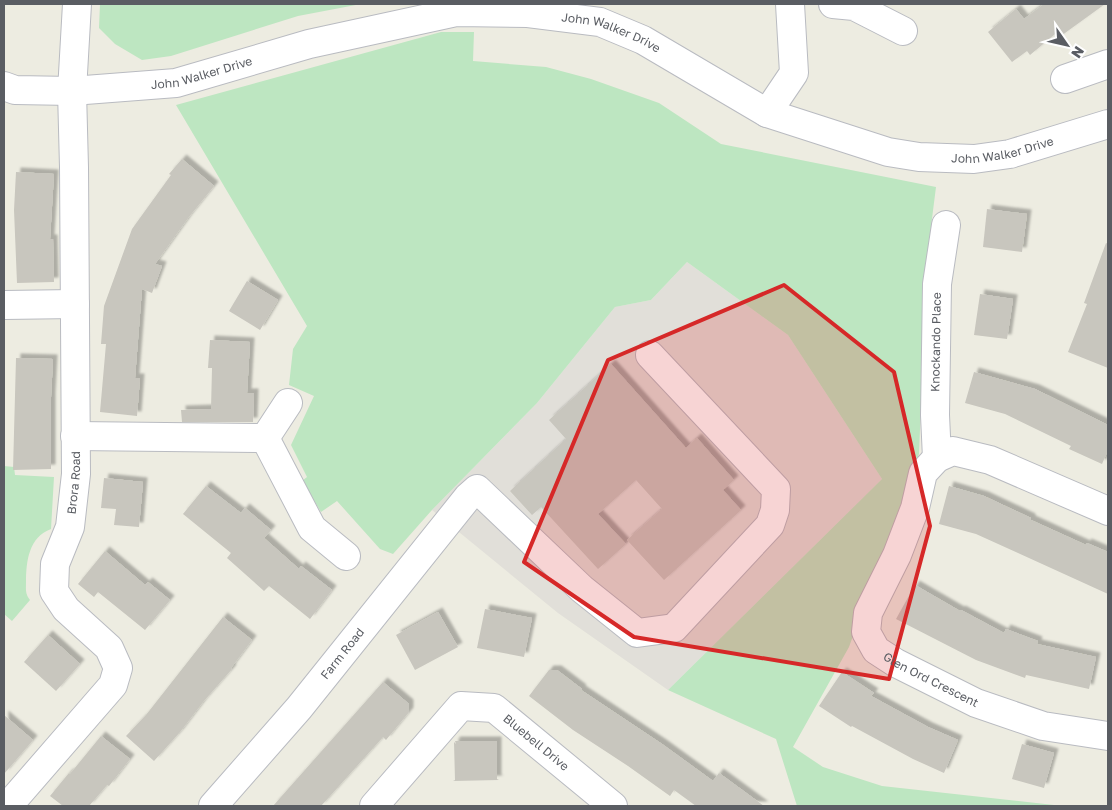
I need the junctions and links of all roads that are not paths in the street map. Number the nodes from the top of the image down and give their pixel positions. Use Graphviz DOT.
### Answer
graph roads {
  1 [pos="76,4"];
  2 [pos="790,4"];
  3 [pos="833,4"];
  4 [pos="903,31"];
  5 [pos="1108,64"];
  6 [pos="1065,79"];
  7 [pos="4,86"];
  8 [pos="72,91"];
  9 [pos="767,113"];
  10 [pos="1108,124"];
  11 [pos="946,226"];
  12 [pos="75,304"];
  13 [pos="4,306"];
  14 [pos="650,355"];
  15 [pos="288,402"];
  16 [pos="75,436"];
  17 [pos="265,438"];
  18 [pos="937,458"];
  19 [pos="1108,511"];
  20 [pos="346,556"];
  21 [pos="1108,736"];
  22 [pos="8,806"];
  23 [pos="214,806"];
  24 [pos="374,806"];
  25 [pos="613,806"];
  1 -- 8 [label="street, Brora Road"];
  2 -- 9 [label="street"];
  3 -- 4 [label="street"];
  5 -- 6 [label="street"];
  7 -- 8 [label="street, John Walker Drive"];
  8 -- 9 [label="street, John Walker Drive"];
  8 -- 12 [label="street, Brora Road"];
  9 -- 10 [label="street, John Walker Drive"];
  11 -- 18 [label="street, Knockando Place"];
  12 -- 13 [label="street"];
  12 -- 16 [label="street, Brora Road"];
  14 -- 23 [label="street, Farm Road"];
  15 -- 17 [label="street"];
  16 -- 17 [label="street"];
  16 -- 22 [label="street, Brora Road"];
  17 -- 20 [label="street"];
  18 -- 19 [label="street"];
  18 -- 21 [label="street, Glen Ord Crescent"];
  24 -- 25 [label="street, Bluebell Drive"];
}
